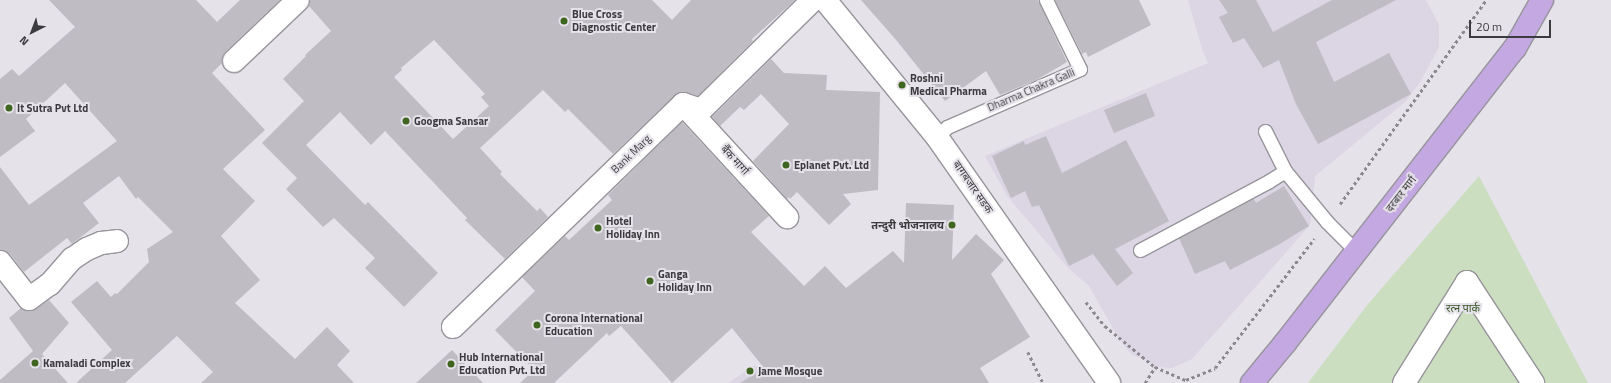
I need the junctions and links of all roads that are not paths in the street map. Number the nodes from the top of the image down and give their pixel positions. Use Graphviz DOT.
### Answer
graph roads {
  1 [pos="298,0"];
  2 [pos="813,0"];
  3 [pos="825,0"];
  4 [pos="1046,0"];
  5 [pos="1542,0"];
  6 [pos="234,61"];
  7 [pos="683,104"];
  8 [pos="1265,132"];
  9 [pos="937,137"];
  10 [pos="1285,171"];
  11 [pos="787,216"];
  12 [pos="117,241"];
  13 [pos="1140,250"];
  14 [pos="1356,251"];
  15 [pos="0,262"];
  16 [pos="453,327"];
  17 [pos="1109,383"];
  18 [pos="1252,383"];
  19 [pos="1404,383"];
  20 [pos="1533,383"];
  1 -- 6 [label="street"];
  2 -- 7 [label="street"];
  3 -- 9 [label="street, बागबजार सडक"];
  4 -- 9 [label="lane, Dharma Chakra Galli"];
  5 -- 14 [label="main road, दरबार मार्ग"];
  7 -- 11 [label="street, बैंक मार्गा"];
  7 -- 16 [label="street, Bank Marg"];
  8 -- 10 [label="lane"];
  9 -- 17 [label="street, बागबजार सडक"];
  10 -- 13 [label="lane"];
  10 -- 14 [label="lane"];
  12 -- 15 [label="street"];
  14 -- 18 [label="main road, दरबार मार्ग"];
  19 -- 20 [label="street"];
}
